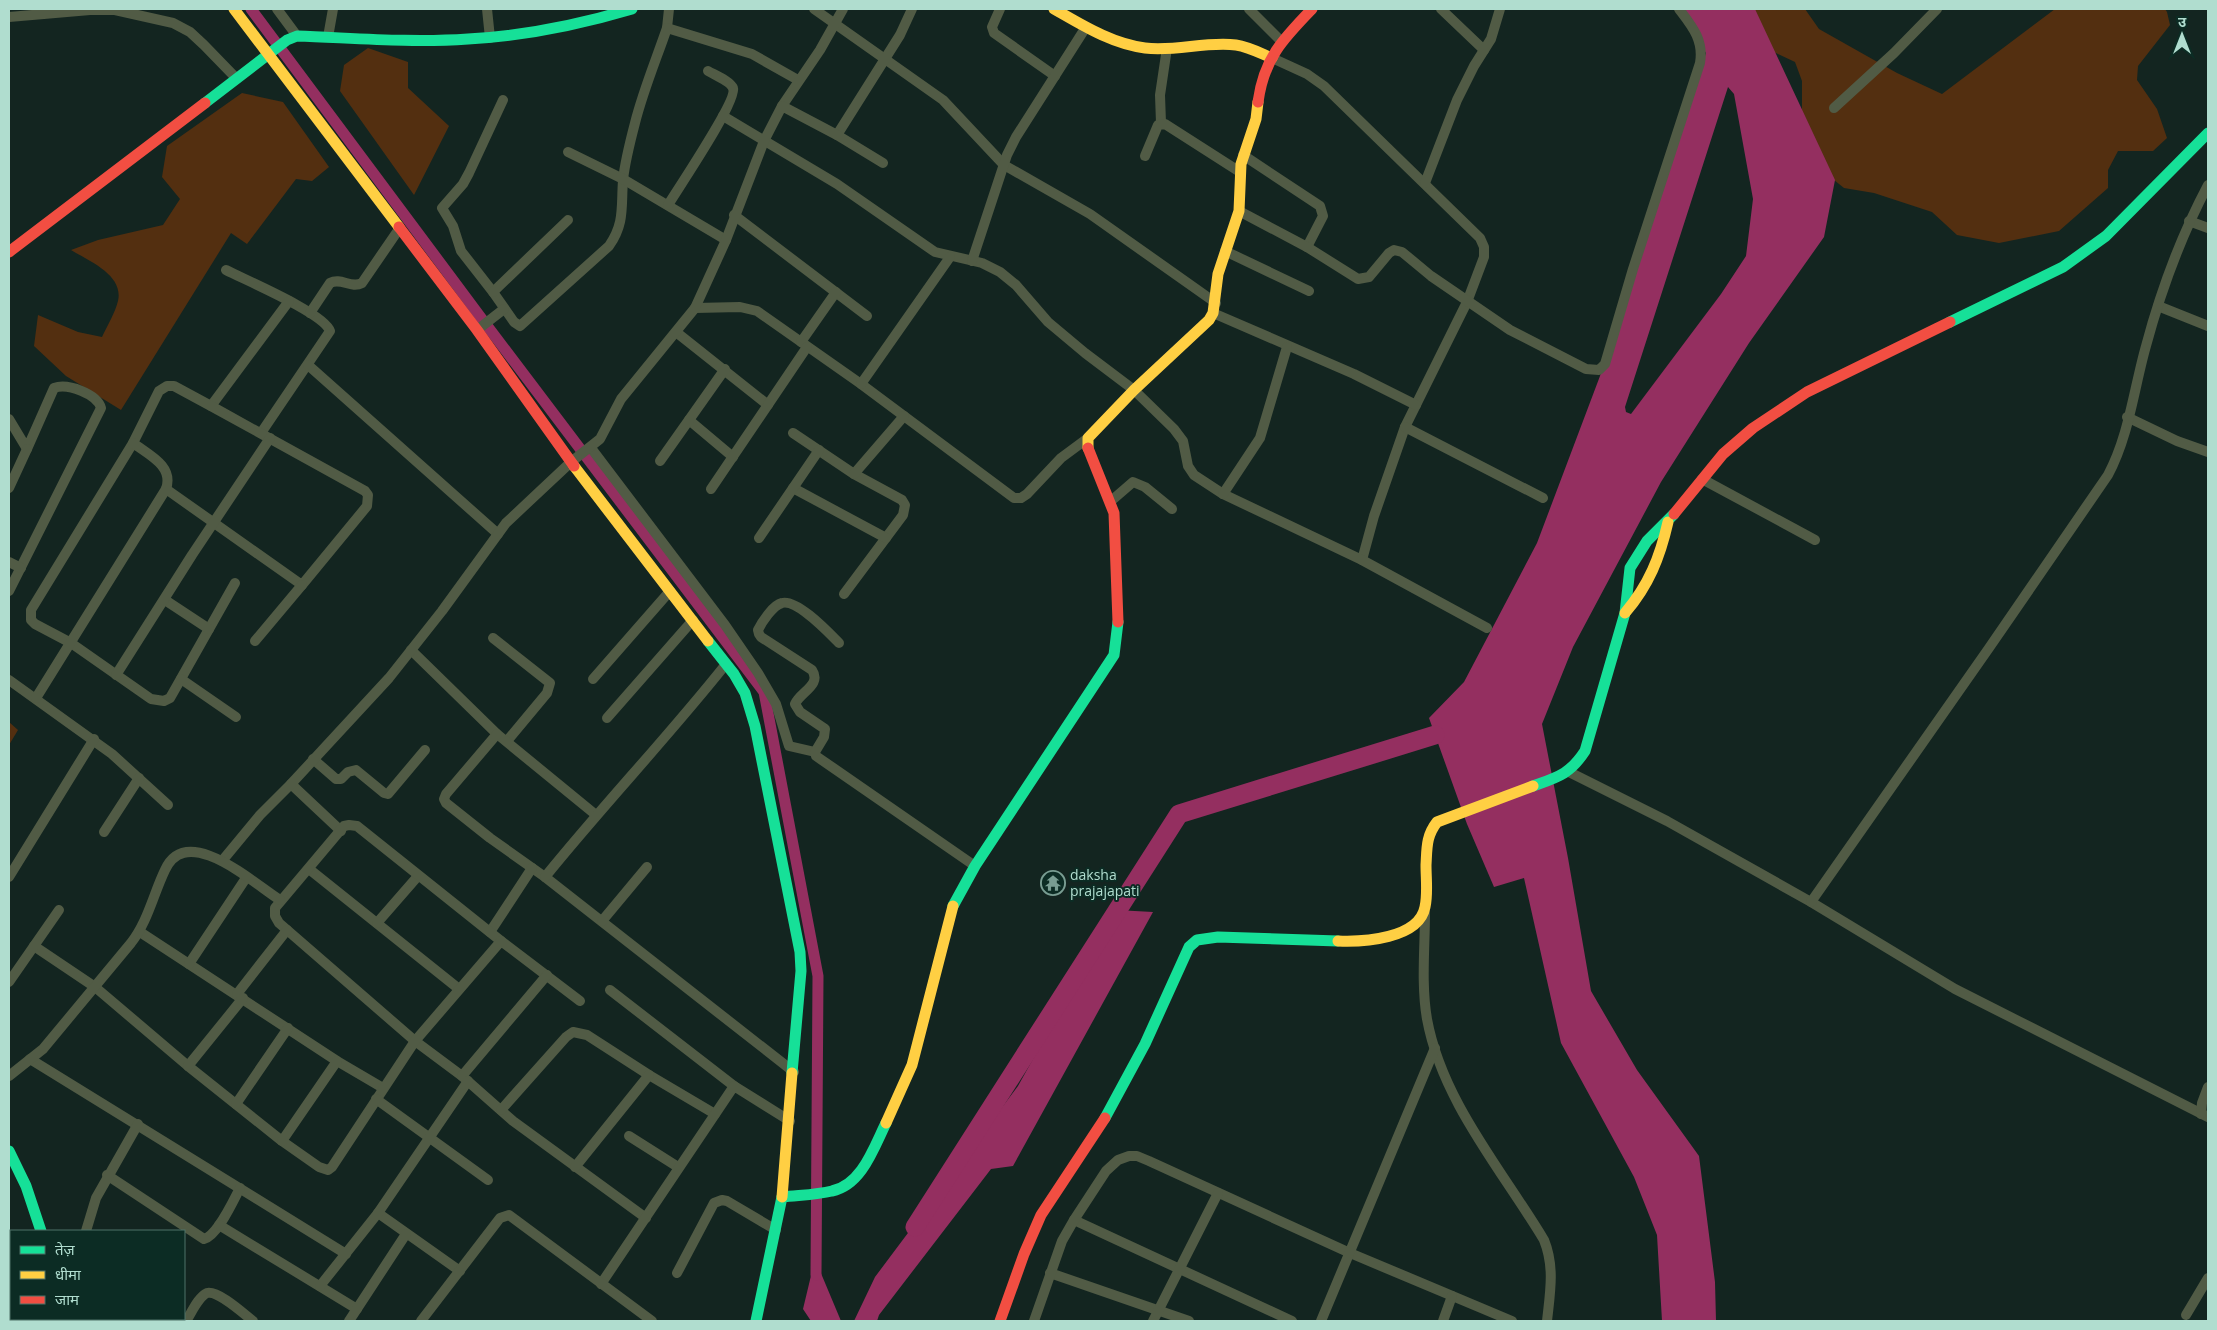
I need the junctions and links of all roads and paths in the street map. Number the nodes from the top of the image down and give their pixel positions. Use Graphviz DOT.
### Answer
graph roads {
  1 [pos="90,9"];
  2 [pos="116,9"];
  3 [pos="234,9"];
  4 [pos="333,9"];
  5 [pos="487,9"];
  6 [pos="632,9"];
  7 [pos="669,9"];
  8 [pos="814,9"];
  9 [pos="843,9"];
  10 [pos="912,9"];
  11 [pos="1000,9"];
  12 [pos="1054,9"];
  13 [pos="1249,9"];
  14 [pos="1312,9"];
  15 [pos="1441,9"];
  16 [pos="1500,9"];
  17 [pos="1679,9"];
  18 [pos="1937,9"];
  19 [pos="281,11"];
  20 [pos="9,17"];
  21 [pos="835,24"];
  22 [pos="1086,27"];
  23 [pos="666,28"];
  24 [pos="328,37"];
  25 [pos="292,38"];
  26 [pos="490,38"];
  27 [pos="1281,41"];
  28 [pos="1167,48"];
  29 [pos="1484,50"];
  30 [pos="271,52"];
  31 [pos="1272,58"];
  32 [pos="886,59"];
  33 [pos="708,70"];
  34 [pos="1055,76"];
  35 [pos="236,78"];
  36 [pos="798,80"];
  37 [pos="503,100"];
  38 [pos="782,106"];
  39 [pos="1834,108"];
  40 [pos="723,116"];
  41 [pos="1161,123"];
  42 [pos="2208,133"];
  43 [pos="837,135"];
  44 [pos="764,140"];
  45 [pos="568,152"];
  46 [pos="1243,155"];
  47 [pos="1145,156"];
  48 [pos="884,163"];
  49 [pos="1004,165"];
  50 [pos="1240,172"];
  51 [pos="623,179"];
  52 [pos="1425,184"];
  53 [pos="2208,185"];
  54 [pos="668,205"];
  55 [pos="1239,211"];
  56 [pos="734,216"];
  57 [pos="568,220"];
  58 [pos="2189,221"];
  59 [pos="2208,228"];
  60 [pos="399,229"];
  61 [pos="726,240"];
  62 [pos="1307,247"];
  63 [pos="1225,251"];
  64 [pos="9,252"];
  65 [pos="950,257"];
  66 [pos="972,261"];
  67 [pos="226,270"];
  68 [pos="1309,291"];
  69 [pos="494,292"];
  70 [pos="836,292"];
  71 [pos="289,301"];
  72 [pos="1466,302"];
  73 [pos="2158,306"];
  74 [pos="695,308"];
  75 [pos="1214,308"];
  76 [pos="504,309"];
  77 [pos="310,313"];
  78 [pos="867,316"];
  79 [pos="2208,326"];
  80 [pos="480,328"];
  81 [pos="676,332"];
  82 [pos="804,344"];
  83 [pos="1287,347"];
  84 [pos="308,365"];
  85 [pos="725,369"];
  86 [pos="861,384"];
  87 [pos="1134,390"];
  88 [pos="768,405"];
  89 [pos="1416,405"];
  90 [pos="211,406"];
  91 [pos="904,416"];
  92 [pos="2128,417"];
  93 [pos="689,420"];
  94 [pos="10,427"];
  95 [pos="1405,427"];
  96 [pos="792,433"];
  97 [pos="266,436"];
  98 [pos="1088,438"];
  99 [pos="133,443"];
  100 [pos="591,448"];
  101 [pos="27,449"];
  102 [pos="819,450"];
  103 [pos="2208,452"];
  104 [pos="733,457"];
  105 [pos="573,460"];
  106 [pos="660,462"];
  107 [pos="854,474"];
  108 [pos="1702,479"];
  109 [pos="9,488"];
  110 [pos="792,488"];
  111 [pos="710,489"];
  112 [pos="166,490"];
  113 [pos="1223,494"];
  114 [pos="1543,498"];
  115 [pos="1111,501"];
  116 [pos="1172,509"];
  117 [pos="215,522"];
  118 [pos="1668,522"];
  119 [pos="498,534"];
  120 [pos="759,538"];
  121 [pos="886,538"];
  122 [pos="1815,540"];
  123 [pos="1362,560"];
  124 [pos="9,562"];
  125 [pos="22,568"];
  126 [pos="235,583"];
  127 [pos="302,585"];
  128 [pos="670,591"];
  129 [pos="9,592"];
  130 [pos="844,594"];
  131 [pos="165,600"];
  132 [pos="1625,612"];
  133 [pos="693,620"];
  134 [pos="1487,628"];
  135 [pos="210,629"];
  136 [pos="492,638"];
  137 [pos="255,640"];
  138 [pos="71,643"];
  139 [pos="839,643"];
  140 [pos="411,650"];
  141 [pos="726,664"];
  142 [pos="116,675"];
  143 [pos="593,678"];
  144 [pos="181,679"];
  145 [pos="9,680"];
  146 [pos="36,698"];
  147 [pos="236,717"];
  148 [pos="607,718"];
  149 [pos="497,734"];
  150 [pos="94,739"];
  151 [pos="507,741"];
  152 [pos="425,750"];
  153 [pos="815,752"];
  154 [pos="313,759"];
  155 [pos="1565,774"];
  156 [pos="139,778"];
  157 [pos="291,784"];
  158 [pos="168,805"];
  159 [pos="596,815"];
  160 [pos="341,831"];
  161 [pos="104,832"];
  162 [pos="222,862"];
  163 [pos="975,866"];
  164 [pos="647,867"];
  165 [pos="532,868"];
  166 [pos="309,869"];
  167 [pos="418,876"];
  168 [pos="545,876"];
  169 [pos="9,877"];
  170 [pos="246,878"];
  171 [pos="280,900"];
  172 [pos="1811,902"];
  173 [pos="1425,908"];
  174 [pos="59,910"];
  175 [pos="602,921"];
  176 [pos="377,923"];
  177 [pos="287,930"];
  178 [pos="140,932"];
  179 [pos="490,932"];
  180 [pos="501,941"];
  181 [pos="34,946"];
  182 [pos="189,964"];
  183 [pos="547,975"];
  184 [pos="9,982"];
  185 [pos="95,987"];
  186 [pos="459,989"];
  187 [pos="610,990"];
  188 [pos="240,996"];
  189 [pos="580,1001"];
  190 [pos="288,1028"];
  191 [pos="416,1041"];
  192 [pos="1434,1048"];
  193 [pos="30,1059"];
  194 [pos="337,1061"];
  195 [pos="188,1066"];
  196 [pos="794,1072"];
  197 [pos="649,1075"];
  198 [pos="9,1076"];
  199 [pos="465,1079"];
  200 [pos="734,1086"];
  201 [pos="2208,1087"];
  202 [pos="383,1088"];
  203 [pos="376,1099"];
  204 [pos="236,1104"];
  205 [pos="501,1110"];
  206 [pos="714,1114"];
  207 [pos="2205,1115"];
  208 [pos="790,1121"];
  209 [pos="138,1124"];
  210 [pos="629,1136"];
  211 [pos="428,1139"];
  212 [pos="282,1141"];
  213 [pos="9,1151"];
  214 [pos="575,1167"];
  215 [pos="678,1167"];
  216 [pos="107,1176"];
  217 [pos="488,1180"];
  218 [pos="240,1188"];
  219 [pos="1218,1193"];
  220 [pos="788,1196"];
  221 [pos="378,1213"];
  222 [pos="646,1218"];
  223 [pos="1074,1220"];
  224 [pos="219,1225"];
  225 [pos="41,1230"];
  226 [pos="86,1230"];
  227 [pos="776,1230"];
  228 [pos="406,1234"];
  229 [pos="1350,1253"];
  230 [pos="346,1254"];
  231 [pos="1180,1269"];
  232 [pos="460,1271"];
  233 [pos="678,1273"];
  234 [pos="1050,1273"];
  235 [pos="2208,1278"];
  236 [pos="601,1284"];
  237 [pos="320,1286"];
  238 [pos="1452,1296"];
  239 [pos="357,1309"];
  240 [pos="1158,1311"];
  241 [pos="2186,1316"];
  242 [pos="186,1321"];
  243 [pos="253,1321"];
  244 [pos="349,1321"];
  245 [pos="421,1321"];
  246 [pos="652,1321"];
  247 [pos="756,1321"];
  248 [pos="1000,1321"];
  249 [pos="1034,1321"];
  250 [pos="1153,1321"];
  251 [pos="1189,1321"];
  252 [pos="1292,1321"];
  253 [pos="1321,1321"];
  254 [pos="1443,1321"];
  255 [pos="1512,1321"];
  256 [pos="1547,1321"];
  1 -- 2 [label="street"];
  1 -- 20 [label="street"];
  2 -- 35 [label="street"];
  3 -- 30 [label="street"];
  4 -- 24 [label="street"];
  5 -- 26 [label="street"];
  6 -- 26 [label="street"];
  7 -- 23 [label="street"];
  8 -- 21 [label="street"];
  9 -- 21 [label="street"];
  10 -- 32 [label="street"];
  11 -- 34 [label="street"];
  12 -- 22 [label="street"];
  13 -- 27 [label="street"];
  14 -- 27 [label="street"];
  15 -- 29 [label="street"];
  16 -- 29 [label="street"];
  17 -- 72 [label="street"];
  18 -- 39 [label="street"];
  19 -- 25 [label="street"];
  21 -- 32 [label="street"];
  21 -- 36 [label="street"];
  22 -- 28 [label="street"];
  22 -- 34 [label="street"];
  23 -- 36 [label="street"];
  23 -- 51 [label="street"];
  24 -- 25 [label="street"];
  24 -- 26 [label="street"];
  25 -- 30 [label="street"];
  27 -- 31 [label="street"];
  28 -- 31 [label="street"];
  28 -- 41 [label="street"];
  29 -- 52 [label="street"];
  30 -- 35 [label="street"];
  30 -- 60 [label="street"];
  31 -- 46 [label="street"];
  31 -- 52 [label="street"];
  32 -- 43 [label="street"];
  32 -- 49 [label="street"];
  33 -- 40 [label="street"];
  34 -- 49 [label="street"];
  35 -- 64 [label="street"];
  36 -- 38 [label="street"];
  37 -- 69 [label="street"];
  38 -- 43 [label="street"];
  38 -- 44 [label="street"];
  40 -- 44 [label="street"];
  40 -- 54 [label="street"];
  41 -- 47 [label="street"];
  41 -- 50 [label="street"];
  42 -- 108 [label="street"];
  43 -- 48 [label="street"];
  44 -- 56 [label="street"];
  44 -- 65 [label="street"];
  45 -- 51 [label="street"];
  46 -- 50 [label="street"];
  46 -- 62 [label="street"];
  49 -- 66 [label="street"];
  49 -- 75 [label="street"];
  50 -- 55 [label="street"];
  51 -- 54 [label="street"];
  51 -- 76 [label="street"];
  52 -- 72 [label="street"];
  53 -- 58 [label="street"];
  54 -- 61 [label="street"];
  55 -- 62 [label="street"];
  55 -- 63 [label="street"];
  56 -- 61 [label="street"];
  56 -- 70 [label="street"];
  57 -- 69 [label="street"];
  58 -- 59 [label="street"];
  58 -- 73 [label="street"];
  60 -- 77 [label="street"];
  60 -- 80 [label="street"];
  61 -- 74 [label="street"];
  62 -- 72 [label="street"];
  63 -- 68 [label="street"];
  63 -- 75 [label="street"];
  65 -- 66 [label="street"];
  65 -- 86 [label="street"];
  66 -- 87 [label="street"];
  67 -- 71 [label="street"];
  69 -- 76 [label="street"];
  70 -- 78 [label="street"];
  70 -- 82 [label="street"];
  71 -- 77 [label="street"];
  71 -- 90 [label="street"];
  72 -- 89 [label="street"];
  73 -- 79 [label="street"];
  73 -- 92 [label="street"];
  74 -- 81 [label="street"];
  74 -- 82 [label="street"];
  75 -- 83 [label="street"];
  75 -- 87 [label="street"];
  76 -- 80 [label="street"];
  77 -- 84 [label="street"];
  80 -- 105 [label="street"];
  81 -- 85 [label="street"];
  81 -- 100 [label="street"];
  82 -- 86 [label="street"];
  82 -- 88 [label="street"];
  83 -- 89 [label="street"];
  83 -- 113 [label="street"];
  84 -- 97 [label="street"];
  84 -- 119 [label="street"];
  85 -- 88 [label="street"];
  85 -- 93 [label="street"];
  86 -- 91 [label="street"];
  87 -- 98 [label="street"];
  87 -- 113 [label="street"];
  88 -- 104 [label="street"];
  89 -- 95 [label="street"];
  90 -- 97 [label="street"];
  90 -- 99 [label="street"];
  91 -- 98 [label="street"];
  91 -- 107 [label="street"];
  92 -- 103 [label="street"];
  92 -- 172 [label="street"];
  93 -- 104 [label="street"];
  93 -- 106 [label="street"];
  94 -- 101 [label="street"];
  95 -- 114 [label="street"];
  95 -- 123 [label="street"];
  96 -- 102 [label="street"];
  97 -- 117 [label="street"];
  97 -- 127 [label="street"];
  98 -- 115 [label="street"];
  99 -- 112 [label="street"];
  99 -- 138 [label="street"];
  100 -- 105 [label="street"];
  100 -- 153 [label="street"];
  101 -- 109 [label="street"];
  101 -- 125 [label="street"];
  102 -- 107 [label="street"];
  102 -- 110 [label="street"];
  104 -- 111 [label="street"];
  105 -- 119 [label="street"];
  105 -- 128 [label="street"];
  107 -- 121 [label="street"];
  108 -- 118 [label="street"];
  108 -- 122 [label="street"];
  110 -- 120 [label="street"];
  110 -- 121 [label="street"];
  112 -- 117 [label="street"];
  112 -- 138 [label="street"];
  113 -- 123 [label="street"];
  115 -- 116 [label="street"];
  115 -- 163 [label="street"];
  117 -- 127 [label="street"];
  117 -- 131 [label="street"];
  118 -- 132 [label="street"];
  118 -- 132 [label="street"];
  119 -- 140 [label="street"];
  121 -- 130 [label="street"];
  123 -- 134 [label="street"];
  124 -- 125 [label="street"];
  125 -- 129 [label="street"];
  126 -- 135 [label="street"];
  127 -- 137 [label="street"];
  128 -- 133 [label="street"];
  128 -- 143 [label="street"];
  131 -- 135 [label="street"];
  131 -- 142 [label="street"];
  132 -- 155 [label="street"];
  133 -- 141 [label="street"];
  133 -- 148 [label="street"];
  135 -- 144 [label="street"];
  136 -- 151 [label="street"];
  138 -- 142 [label="street"];
  138 -- 146 [label="street"];
  139 -- 153 [label="street"];
  140 -- 149 [label="street"];
  140 -- 154 [label="street"];
  141 -- 159 [label="street"];
  141 -- 196 [label="street"];
  142 -- 144 [label="street"];
  144 -- 147 [label="street"];
  145 -- 146 [label="street"];
  146 -- 150 [label="street"];
  149 -- 151 [label="street"];
  149 -- 165 [label="street"];
  150 -- 156 [label="street"];
  150 -- 169 [label="street"];
  151 -- 159 [label="street"];
  152 -- 154 [label="street"];
  153 -- 163 [label="street"];
  154 -- 157 [label="street"];
  155 -- 172 [label="street"];
  155 -- 173 [label="street"];
  156 -- 158 [label="street"];
  156 -- 161 [label="street"];
  157 -- 160 [label="street"];
  157 -- 162 [label="street"];
  159 -- 168 [label="street"];
  160 -- 166 [label="street"];
  160 -- 167 [label="street"];
  162 -- 170 [label="street"];
  162 -- 178 [label="street"];
  163 -- 220 [label="street"];
  164 -- 175 [label="street"];
  165 -- 168 [label="street"];
  165 -- 179 [label="street"];
  166 -- 171 [label="street"];
  166 -- 176 [label="street"];
  167 -- 176 [label="street"];
  167 -- 179 [label="street"];
  168 -- 175 [label="street"];
  170 -- 171 [label="street"];
  170 -- 182 [label="street"];
  171 -- 177 [label="street"];
  172 -- 207 [label="street"];
  173 -- 192 [label="street"];
  173 -- 248 [label="street"];
  174 -- 181 [label="street"];
  175 -- 196 [label="street"];
  176 -- 186 [label="street"];
  177 -- 188 [label="street"];
  177 -- 191 [label="street"];
  178 -- 182 [label="street"];
  178 -- 185 [label="street"];
  179 -- 180 [label="street"];
  180 -- 183 [label="street"];
  180 -- 186 [label="street"];
  181 -- 184 [label="street"];
  181 -- 185 [label="street"];
  182 -- 188 [label="street"];
  183 -- 189 [label="street"];
  183 -- 199 [label="street"];
  185 -- 193 [label="street"];
  185 -- 195 [label="street"];
  186 -- 191 [label="street"];
  187 -- 200 [label="street"];
  188 -- 190 [label="street"];
  188 -- 195 [label="street"];
  190 -- 194 [label="street"];
  190 -- 204 [label="street"];
  191 -- 199 [label="street"];
  191 -- 202 [label="street"];
  192 -- 229 [label="street"];
  192 -- 256 [label="street"];
  193 -- 198 [label="street"];
  193 -- 209 [label="street"];
  194 -- 202 [label="street"];
  194 -- 212 [label="street"];
  195 -- 204 [label="street"];
  196 -- 208 [label="street"];
  197 -- 205 [label="street"];
  197 -- 206 [label="street"];
  197 -- 214 [label="street"];
  199 -- 205 [label="street"];
  199 -- 211 [label="street"];
  200 -- 206 [label="street"];
  200 -- 208 [label="street"];
  201 -- 207 [label="street"];
  202 -- 203 [label="street"];
  203 -- 211 [label="street"];
  203 -- 212 [label="street"];
  204 -- 212 [label="street"];
  205 -- 214 [label="street"];
  206 -- 215 [label="street"];
  208 -- 220 [label="street"];
  209 -- 216 [label="street"];
  209 -- 218 [label="street"];
  210 -- 215 [label="street"];
  211 -- 217 [label="street"];
  211 -- 221 [label="street"];
  213 -- 225 [label="street"];
  214 -- 222 [label="street"];
  215 -- 222 [label="street"];
  216 -- 224 [label="street"];
  216 -- 226 [label="street"];
  218 -- 224 [label="street"];
  218 -- 230 [label="street"];
  219 -- 223 [label="street"];
  219 -- 229 [label="street"];
  219 -- 231 [label="street"];
  220 -- 227 [label="street"];
  221 -- 228 [label="street"];
  221 -- 230 [label="street"];
  222 -- 236 [label="street"];
  223 -- 231 [label="street"];
  223 -- 234 [label="street"];
  224 -- 237 [label="street"];
  227 -- 233 [label="street"];
  227 -- 247 [label="street"];
  228 -- 232 [label="street"];
  228 -- 239 [label="street"];
  229 -- 238 [label="street"];
  229 -- 253 [label="street"];
  230 -- 237 [label="street"];
  231 -- 240 [label="street"];
  231 -- 252 [label="street"];
  232 -- 236 [label="street"];
  232 -- 245 [label="street"];
  234 -- 240 [label="street"];
  234 -- 249 [label="street"];
  235 -- 241 [label="street"];
  236 -- 246 [label="street"];
  237 -- 239 [label="street"];
  238 -- 254 [label="street"];
  238 -- 255 [label="street"];
  239 -- 244 [label="street"];
  240 -- 250 [label="street"];
  240 -- 251 [label="street"];
  242 -- 243 [label="street"];
}
